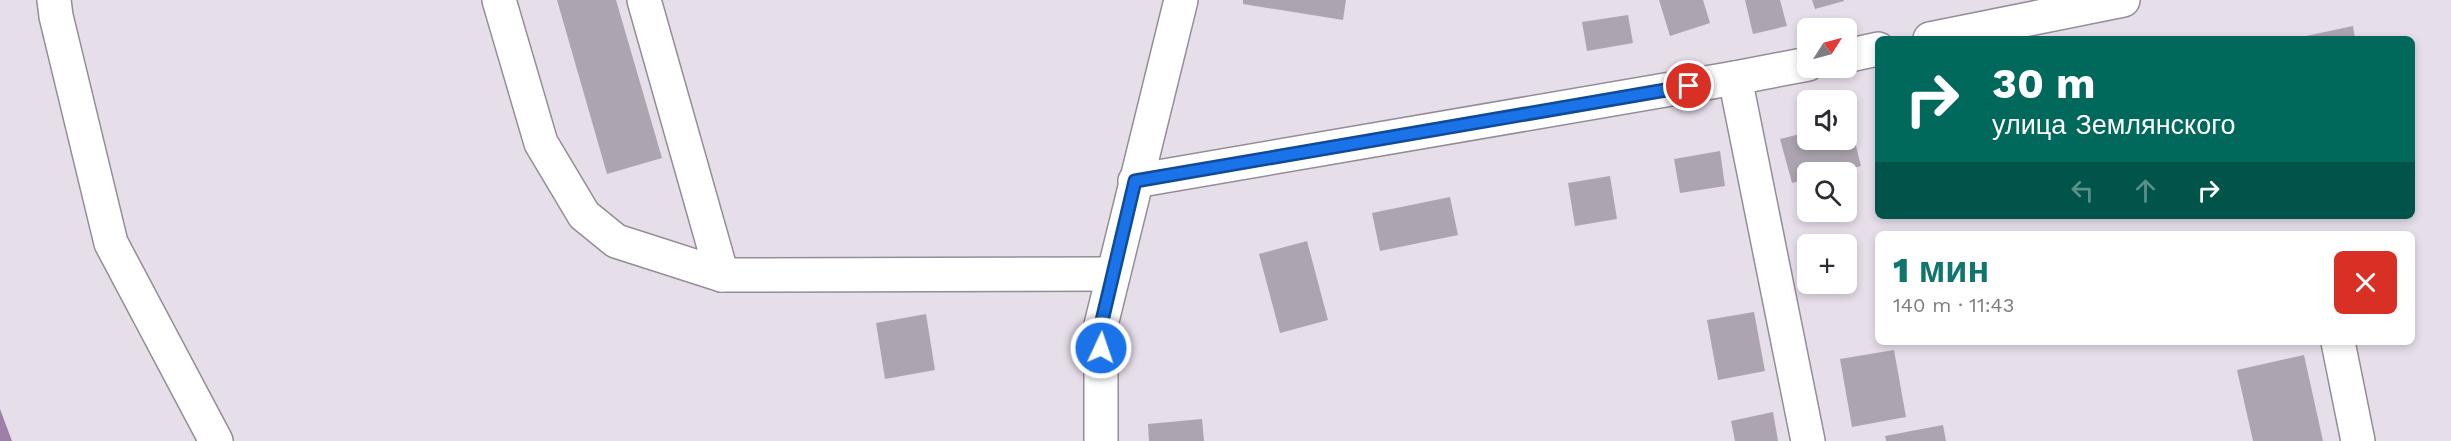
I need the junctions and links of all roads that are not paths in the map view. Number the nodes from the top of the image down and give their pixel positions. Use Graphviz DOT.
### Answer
graph roads {
  1 [pos="54,0"];
  2 [pos="498,0"];
  3 [pos="644,0"];
  4 [pos="1181,0"];
  5 [pos="2123,0"];
  6 [pos="1945,36"];
  7 [pos="1875,51"];
  8 [pos="1857,54"];
  9 [pos="1797,66"];
  10 [pos="1735,78"];
  11 [pos="1135,181"];
  12 [pos="1113,274"];
  13 [pos="722,275"];
  14 [pos="2339,345"];
  15 [pos="216,441"];
  16 [pos="1101,441"];
  17 [pos="1808,441"];
  18 [pos="2358,441"];
  1 -- 15 [label="street"];
  2 -- 13 [label="street"];
  3 -- 13 [label="street"];
  4 -- 11 [label="street"];
  5 -- 6 [label="street"];
  7 -- 8 [label="street"];
  9 -- 10 [label="street"];
  10 -- 11 [label="street"];
  10 -- 17 [label="street"];
  11 -- 12 [label="street"];
  12 -- 13 [label="street"];
  12 -- 16 [label="street"];
  14 -- 18 [label="street"];
}
